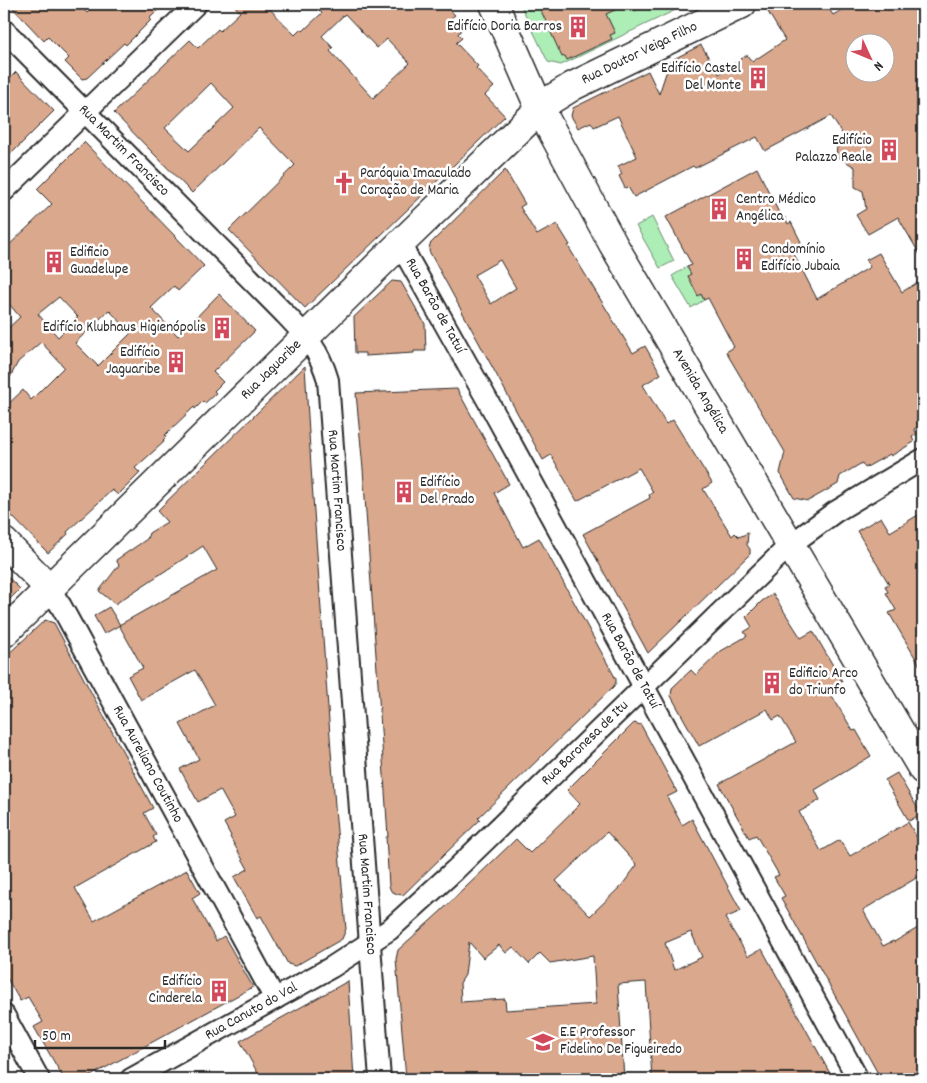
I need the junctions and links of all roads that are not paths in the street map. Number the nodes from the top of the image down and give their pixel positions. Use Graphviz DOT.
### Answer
graph roads {
  1 [pos="196,4"];
  2 [pos="494,4"];
  3 [pos="742,4"];
  4 [pos="4,30"];
  5 [pos="540,109"];
  6 [pos="84,112"];
  7 [pos="4,191"];
  8 [pos="400,244"];
  9 [pos="306,336"];
  10 [pos="923,460"];
  11 [pos="4,542"];
  12 [pos="790,545"];
  13 [pos="49,588"];
  14 [pos="4,633"];
  15 [pos="643,688"];
  16 [pos="923,770"];
  17 [pos="371,944"];
  18 [pos="275,999"];
  19 [pos="4,1015"];
  20 [pos="39,1079"];
  21 [pos="131,1079"];
  22 [pos="380,1079"];
  23 [pos="858,1079"];
  1 -- 6 [label="street"];
  2 -- 5 [label="street, Avenida Angélica"];
  3 -- 5 [label="street, Rua Doutor Veiga Filho"];
  4 -- 6 [label="street, Rua Martim Francisco"];
  5 -- 8 [label="street, Rua Jaguaribe"];
  5 -- 12 [label="street, Avenida Angélica"];
  6 -- 7 [label="street"];
  6 -- 9 [label="street, Rua Martim Francisco"];
  8 -- 9 [label="street, Rua Jaguaribe"];
  8 -- 15 [label="street, Rua Barão de Tatuí"];
  9 -- 13 [label="street, Rua Jaguaribe"];
  9 -- 17 [label="street, Rua Martim Francisco"];
  10 -- 12 [label="street, Rua Baronesa de Itu"];
  11 -- 13 [label="street, Rua Aureliano Coutinho"];
  12 -- 15 [label="street, Rua Baronesa de Itu"];
  12 -- 16 [label="street, Avenida Angélica"];
  13 -- 14 [label="street, Rua Jaguaribe"];
  13 -- 18 [label="street, Rua Aureliano Coutinho"];
  15 -- 17 [label="street, Rua Baronesa de Itu"];
  15 -- 23 [label="street, Rua Barão de Tatuí"];
  17 -- 18 [label="street, Rua Canuto do Val"];
  17 -- 22 [label="street, Rua Martim Francisco"];
  18 -- 21 [label="street, Rua Canuto do Val"];
  19 -- 20 [label="street"];
}
